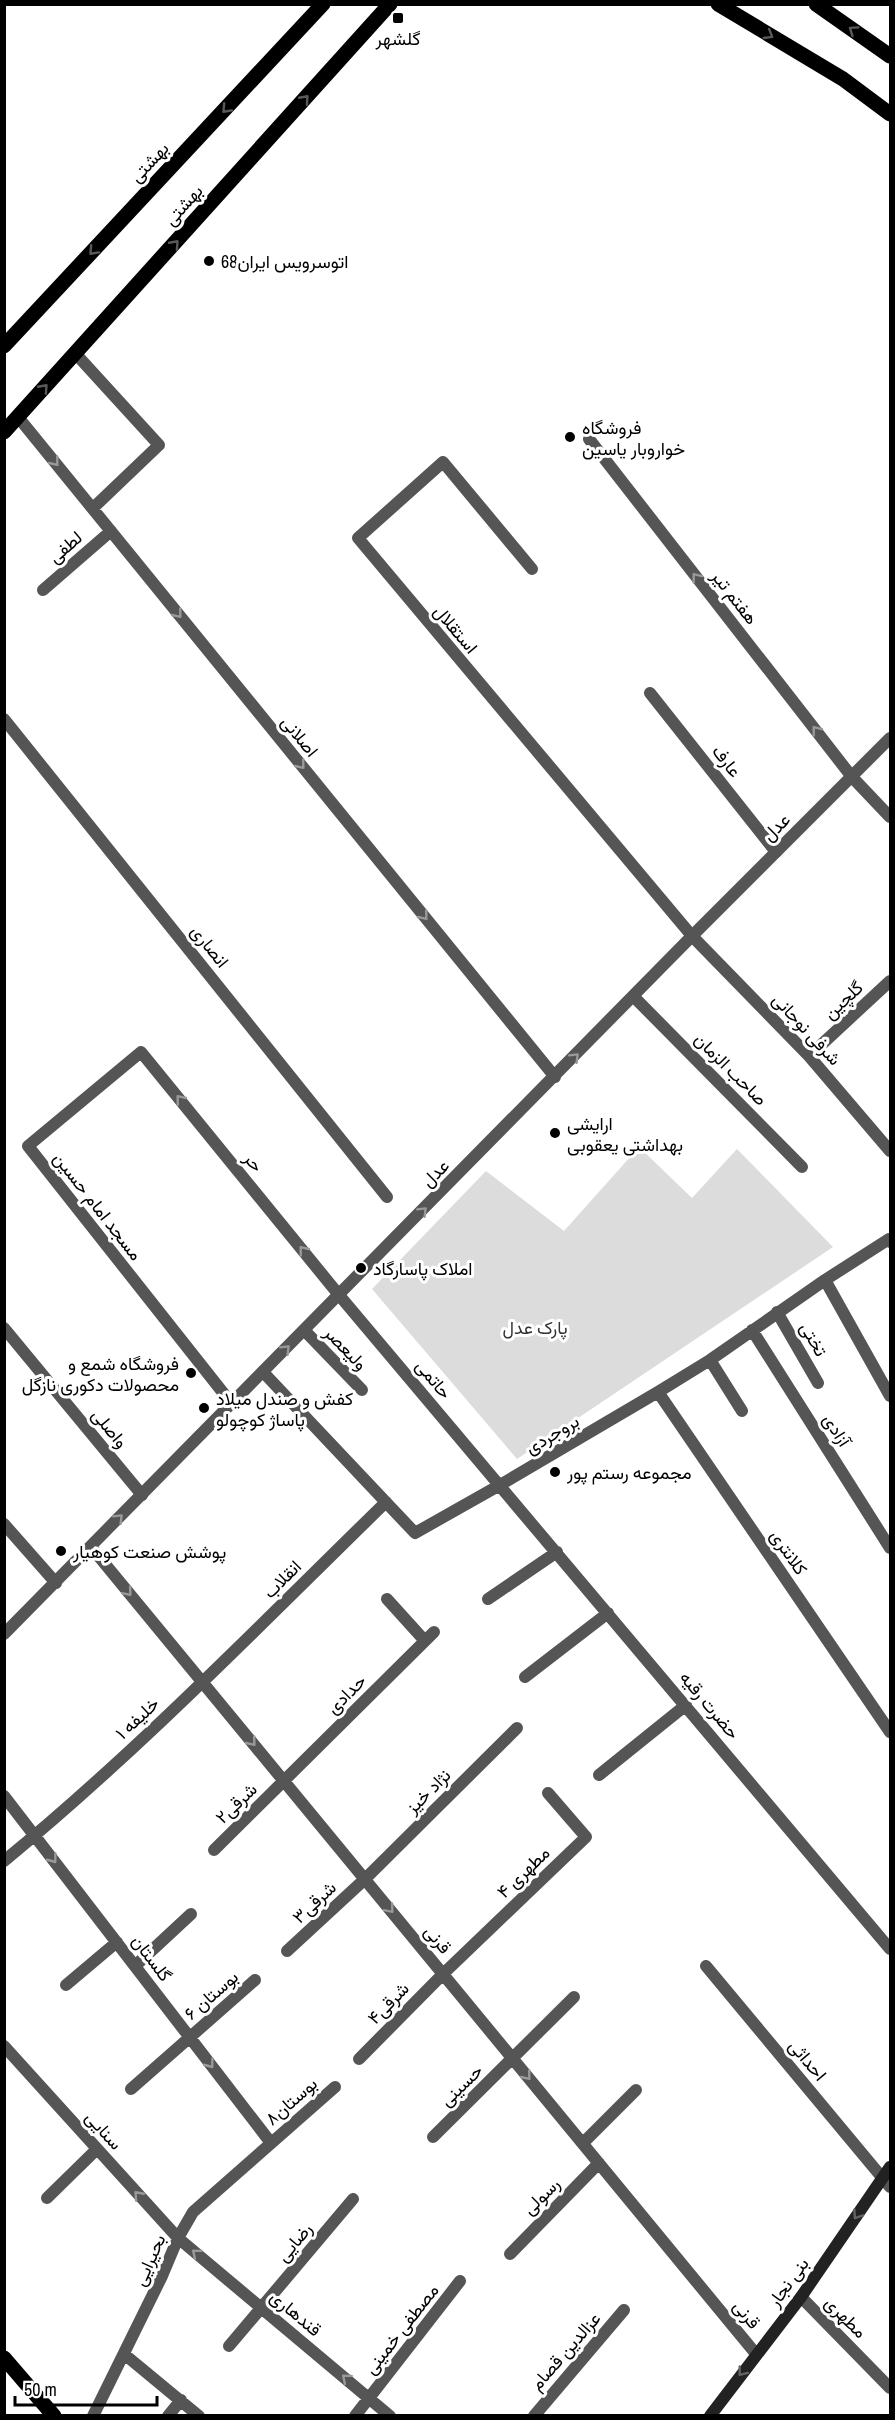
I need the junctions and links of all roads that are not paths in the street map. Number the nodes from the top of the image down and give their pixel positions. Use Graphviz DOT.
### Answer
graph roads {
  1 [pos="323,4"];
  2 [pos="390,4"];
  3 [pos="718,4"];
  4 [pos="816,4"];
  5 [pos="891,56"];
  6 [pos="891,114"];
  7 [pos="4,346"];
  8 [pos="75,353"];
  9 [pos="18,417"];
  10 [pos="4,432"];
  11 [pos="589,439"];
  12 [pos="93,508"];
  13 [pos="111,531"];
  14 [pos="532,569"];
  15 [pos="43,590"];
  16 [pos="650,693"];
  17 [pos="4,718"];
  18 [pos="891,738"];
  19 [pos="852,777"];
  20 [pos="891,817"];
  21 [pos="776,852"];
  22 [pos="692,936"];
  23 [pos="891,981"];
  24 [pos="634,997"];
  25 [pos="821,1045"];
  26 [pos="141,1052"];
  27 [pos="555,1077"];
  28 [pos="891,1151"];
  29 [pos="802,1167"];
  30 [pos="387,1197"];
  31 [pos="890,1241"];
  32 [pos="825,1280"];
  33 [pos="339,1295"];
  34 [pos="777,1312"];
  35 [pos="4,1328"];
  36 [pos="752,1330"];
  37 [pos="304,1331"];
  38 [pos="710,1360"];
  39 [pos="263,1372"];
  40 [pos="818,1383"];
  41 [pos="362,1390"];
  42 [pos="658,1392"];
  43 [pos="891,1396"];
  44 [pos="232,1404"];
  45 [pos="742,1411"];
  46 [pos="500,1485"];
  47 [pos="142,1495"];
  48 [pos="386,1502"];
  49 [pos="4,1524"];
  50 [pos="91,1547"];
  51 [pos="891,1548"];
  52 [pos="557,1552"];
  53 [pos="56,1582"];
  54 [pos="387,1599"];
  55 [pos="488,1599"];
  56 [pos="608,1613"];
  57 [pos="4,1634"];
  58 [pos="525,1677"];
  59 [pos="203,1682"];
  60 [pos="686,1705"];
  61 [pos="517,1728"];
  62 [pos="891,1732"];
  63 [pos="599,1775"];
  64 [pos="284,1781"];
  65 [pos="548,1793"];
  66 [pos="4,1796"];
  67 [pos="35,1836"];
  68 [pos="214,1850"];
  69 [pos="4,1862"];
  70 [pos="365,1879"];
  71 [pos="191,1914"];
  72 [pos="117,1942"];
  73 [pos="891,1949"];
  74 [pos="287,1951"];
  75 [pos="135,1966"];
  76 [pos="706,1966"];
  77 [pos="443,1974"];
  78 [pos="255,1980"];
  79 [pos="66,1985"];
  80 [pos="574,1997"];
  81 [pos="190,2038"];
  82 [pos="4,2046"];
  83 [pos="359,2059"];
  84 [pos="513,2059"];
  85 [pos="335,2087"];
  86 [pos="131,2089"];
  87 [pos="636,2090"];
  88 [pos="433,2137"];
  89 [pos="271,2143"];
  90 [pos="583,2143"];
  91 [pos="97,2149"];
  92 [pos="599,2163"];
  93 [pos="888,2177"];
  94 [pos="47,2198"];
  95 [pos="353,2199"];
  96 [pos="178,2238"];
  97 [pos="510,2254"];
  98 [pos="460,2281"];
  99 [pos="801,2297"];
  100 [pos="262,2308"];
  101 [pos="624,2310"];
  102 [pos="229,2346"];
  103 [pos="124,2354"];
  104 [pos="756,2354"];
  105 [pos="4,2358"];
  106 [pos="891,2388"];
  107 [pos="370,2398"];
  108 [pos="181,2400"];
  109 [pos="54,2415"];
  110 [pos="93,2415"];
  111 [pos="168,2415"];
  112 [pos="199,2415"];
  113 [pos="355,2415"];
  114 [pos="390,2415"];
  115 [pos="534,2415"];
  116 [pos="710,2415"];
  1 -- 7 [label="main road, بهشتی, one-way"];
  8 -- 2 [label="main road, بهشتى, one-way"];
  3 -- 6 [label="main road, one-way"];
  5 -- 4 [label="main road, one-way"];
  9 -- 8 [label="main road, بهشتى, one-way"];
  8 -- 12 [label="street"];
  9 -- 10 [label="main road, بهشتى"];
  9 -- 12 [label="street, اصلانی, one-way"];
  19 -- 11 [label="street, هفتم تیر, one-way"];
  12 -- 13 [label="street, اصلانی"];
  13 -- 15 [label="street, لطفی"];
  13 -- 27 [label="street, اصلانی, one-way"];
  14 -- 22 [label="street, استقلال"];
  16 -- 21 [label="street, عارف"];
  17 -- 30 [label="street, انصاری"];
  18 -- 19 [label="street, عدل"];
  19 -- 20 [label="street, هفتم تیر"];
  19 -- 21 [label="street, عدل"];
  21 -- 22 [label="street, عدل"];
  22 -- 24 [label="street, عدل"];
  22 -- 28 [label="street, شرفی نوجانی"];
  23 -- 25 [label="street, گلچین"];
  27 -- 24 [label="street, عدل, one-way"];
  24 -- 29 [label="street, صاحب الزمان"];
  33 -- 26 [label="street, حر, one-way"];
  26 -- 44 [label="street, مسجد امام حسین"];
  33 -- 27 [label="street, عدل, one-way"];
  31 -- 32 [label="street, بروجردی"];
  32 -- 34 [label="street, بروجردی"];
  32 -- 43 [label="street"];
  33 -- 37 [label="street, عدل"];
  33 -- 46 [label="street, حاتمی"];
  34 -- 36 [label="street, بروجردی"];
  34 -- 40 [label="street, تختی"];
  35 -- 47 [label="street, واصلی"];
  36 -- 38 [label="street, بروجردی"];
  36 -- 51 [label="street, آزادی"];
  39 -- 37 [label="street, عدل, one-way"];
  37 -- 41 [label="street, ولیعصر"];
  38 -- 42 [label="street, بروجردی"];
  38 -- 45 [label="street"];
  39 -- 44 [label="street, عدل"];
  39 -- 48 [label="street, بروجردی"];
  42 -- 46 [label="street, بروجردی"];
  42 -- 62 [label="street, کلانتری"];
  44 -- 47 [label="street, عدل"];
  46 -- 48 [label="street, بروجردی"];
  46 -- 52 [label="street, حضرت رقیه"];
  50 -- 47 [label="street, عدل, one-way"];
  48 -- 59 [label="street, انقلاب"];
  49 -- 53 [label="street"];
  50 -- 53 [label="street, عدل"];
  50 -- 59 [label="street, قرنی, one-way"];
  52 -- 55 [label="street"];
  52 -- 56 [label="street, حضرت رقیه"];
  53 -- 57 [label="street, عدل"];
  54 -- 64 [label="street, حدادی"];
  56 -- 58 [label="street"];
  56 -- 60 [label="street, حضرت رقیه"];
  59 -- 64 [label="street, قرنی, one-way"];
  59 -- 67 [label="street, خلیفه ۱"];
  60 -- 63 [label="street"];
  60 -- 73 [label="street, حضرت رقیه"];
  61 -- 70 [label="street, نژاد خیز"];
  64 -- 68 [label="street, ۲شرقی"];
  64 -- 70 [label="street, قرنی"];
  65 -- 77 [label="street, مطهری ۴"];
  66 -- 67 [label="street, گلستان"];
  67 -- 69 [label="street, خلیفه ۱"];
  67 -- 72 [label="street, گلستان, one-way"];
  70 -- 74 [label="street, ۳شرقی"];
  70 -- 77 [label="street, قرنی, one-way"];
  71 -- 75 [label="street"];
  72 -- 75 [label="street, گلستان"];
  72 -- 79 [label="street"];
  75 -- 81 [label="street, گلستان"];
  76 -- 93 [label="street, احداثی"];
  77 -- 83 [label="street, ۴شرقی"];
  77 -- 84 [label="street, قرنی"];
  78 -- 81 [label="street, بوستان ۶"];
  80 -- 84 [label="street, حسینی"];
  81 -- 86 [label="street, بوستان ۶"];
  81 -- 89 [label="street, گلستان, one-way"];
  82 -- 91 [label="street, سنایی"];
  84 -- 88 [label="street, حسینی"];
  84 -- 90 [label="street, قرنی, one-way"];
  85 -- 89 [label="street, بوستان۸"];
  87 -- 90 [label="street"];
  89 -- 96 [label="street, بحیرایی"];
  90 -- 92 [label="street, قرنی"];
  91 -- 94 [label="street"];
  96 -- 91 [label="street, سنایی, one-way"];
  92 -- 97 [label="street, رسولی"];
  92 -- 104 [label="street, قرنی"];
  93 -- 99 [label="main road, بنی نجار, one-way"];
  95 -- 100 [label="street, رضایی"];
  100 -- 96 [label="street, قندهاری, one-way"];
  96 -- 103 [label="street, بحیرایی"];
  98 -- 107 [label="street, مصطفی خمینی"];
  99 -- 104 [label="main road, بنی نجار"];
  99 -- 106 [label="street, مطهری"];
  100 -- 102 [label="street, رضایی"];
  107 -- 100 [label="street, قندهاری, one-way"];
  101 -- 115 [label="street, عزالدین قصام"];
  103 -- 108 [label="street"];
  103 -- 110 [label="street, بحیرایی"];
  104 -- 116 [label="main road, بنی نجار, one-way"];
  105 -- 109 [label="main road"];
  107 -- 113 [label="street, مصطفی خمینی"];
  107 -- 114 [label="street, قندهاری"];
  108 -- 111 [label="street"];
  108 -- 112 [label="street"];
}
